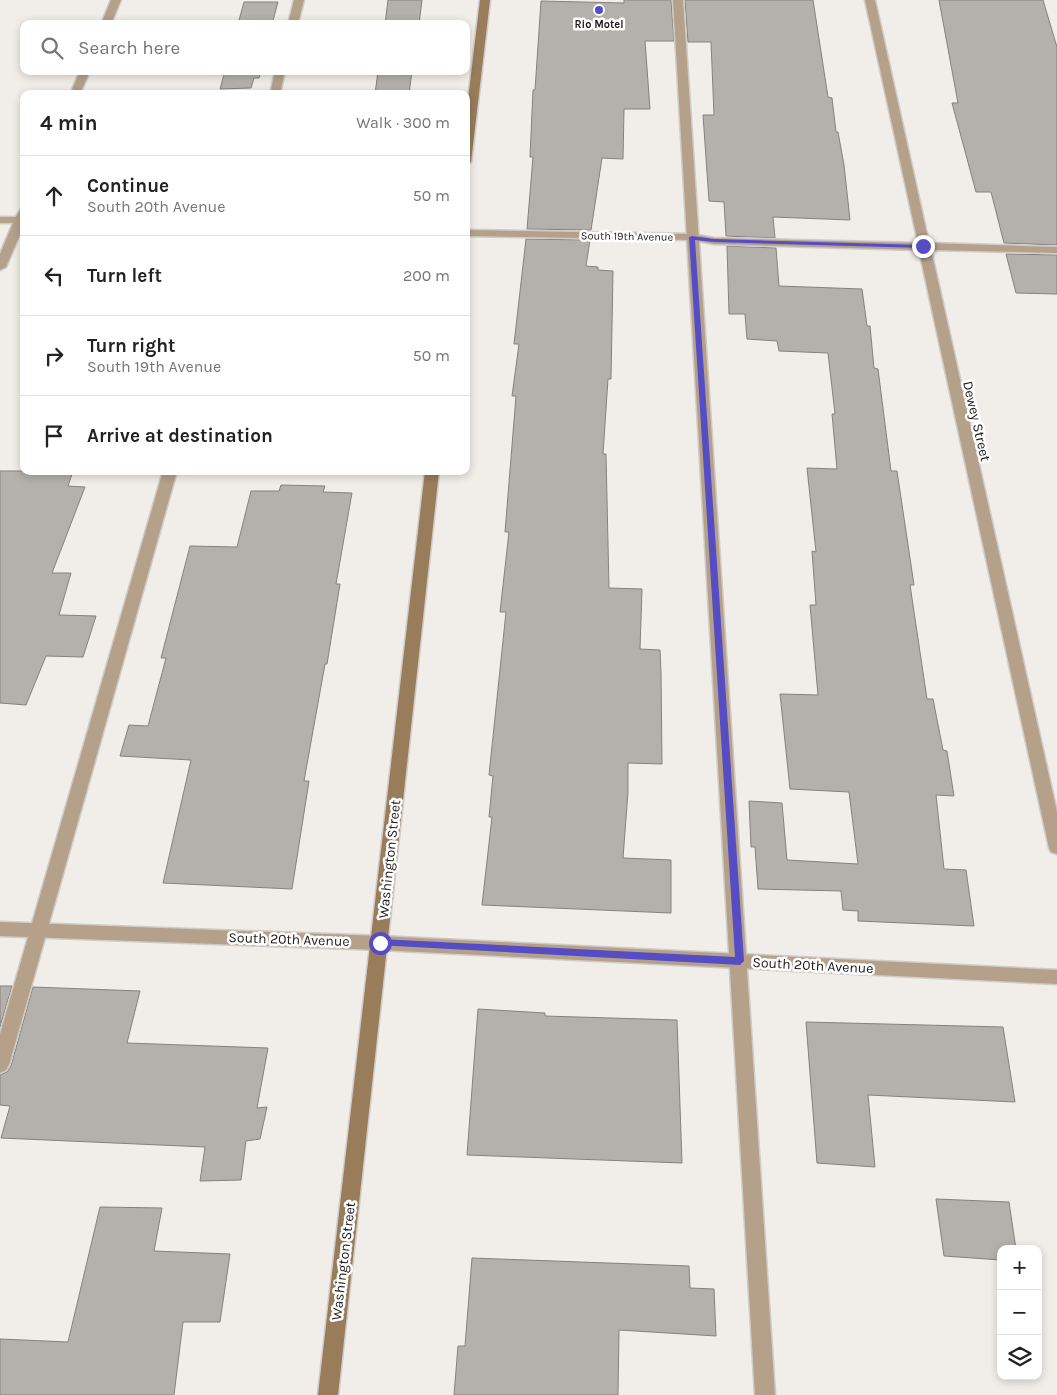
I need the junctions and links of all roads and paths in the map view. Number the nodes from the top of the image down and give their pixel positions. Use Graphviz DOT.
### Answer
graph roads {
  1 [pos="116,0"];
  2 [pos="299,0"];
  3 [pos="485,0"];
  4 [pos="678,0"];
  5 [pos="870,0"];
  6 [pos="108,20"];
  7 [pos="294,20"];
  8 [pos="83,75"];
  9 [pos="279,75"];
  10 [pos="77,90"];
  11 [pos="276,90"];
  12 [pos="470,128"];
  13 [pos="20,217"];
  14 [pos="0,220"];
  15 [pos="20,222"];
  16 [pos="470,232"];
  17 [pos="692,237"];
  18 [pos="923,246"];
  19 [pos="1057,250"];
  20 [pos="0,267"];
  21 [pos="169,475"];
  22 [pos="432,475"];
  23 [pos="1057,848"];
  24 [pos="0,929"];
  25 [pos="39,930"];
  26 [pos="380,943"];
  27 [pos="740,961"];
  28 [pos="1057,977"];
  29 [pos="0,1065"];
  30 [pos="328,1395"];
  31 [pos="765,1395"];
  1 -- 6 [label="street"];
  2 -- 7 [label="street"];
  3 -- 12 [label="street"];
  4 -- 17 [label="street"];
  5 -- 18 [label="street, Dewey Street"];
  8 -- 10 [label="street"];
  9 -- 11 [label="street"];
  13 -- 14 [label="street"];
  15 -- 20 [label="street"];
  16 -- 17 [label="street, South 19th Avenue"];
  17 -- 18 [label="street, South 19th Avenue"];
  17 -- 27 [label="street"];
  18 -- 19 [label="street, South 19th Avenue"];
  18 -- 23 [label="street, Dewey Street"];
  21 -- 25 [label="street"];
  22 -- 26 [label="street, Washington Street"];
  24 -- 25 [label="street, South 20th Avenue"];
  25 -- 26 [label="street, South 20th Avenue"];
  25 -- 29 [label="street"];
  26 -- 27 [label="street, South 20th Avenue"];
  26 -- 30 [label="street, Washington Street"];
  27 -- 28 [label="street, South 20th Avenue"];
  27 -- 31 [label="street"];
}
